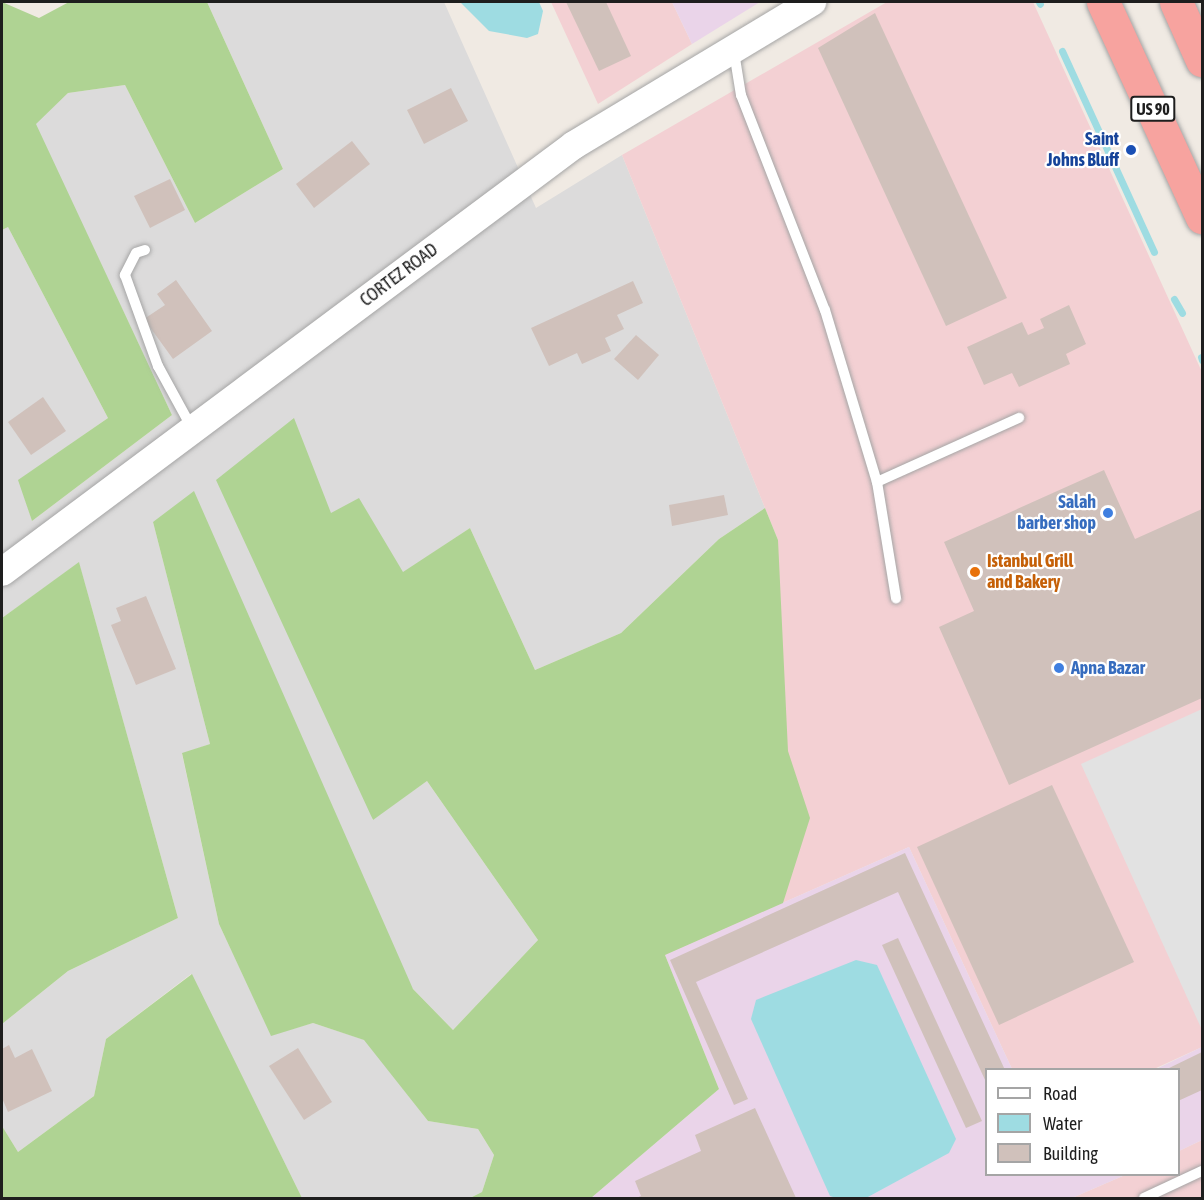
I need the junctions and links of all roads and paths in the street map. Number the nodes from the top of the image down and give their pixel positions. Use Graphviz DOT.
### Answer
graph roads {
  1 [pos="812,2"];
  2 [pos="1103,2"];
  3 [pos="1176,2"];
  4 [pos="734,49"];
  5 [pos="1203,60"];
  6 [pos="1203,217"];
  7 [pos="145,250"];
  8 [pos="1019,418"];
  9 [pos="193,428"];
  10 [pos="877,482"];
  11 [pos="2,572"];
  12 [pos="896,598"];
  13 [pos="1203,1171"];
  14 [pos="1144,1198"];
  1 -- 4 [label="street, CORTEZ ROAD"];
  2 -- 6 [label="highway, US 90"];
  3 -- 5 [label="highway"];
  4 -- 9 [label="street, CORTEZ ROAD"];
  4 -- 10 [label="lane"];
  7 -- 9 [label="lane"];
  8 -- 10 [label="lane"];
  9 -- 11 [label="street, CORTEZ ROAD"];
  10 -- 12 [label="lane"];
  13 -- 14 [label="lane"];
}
